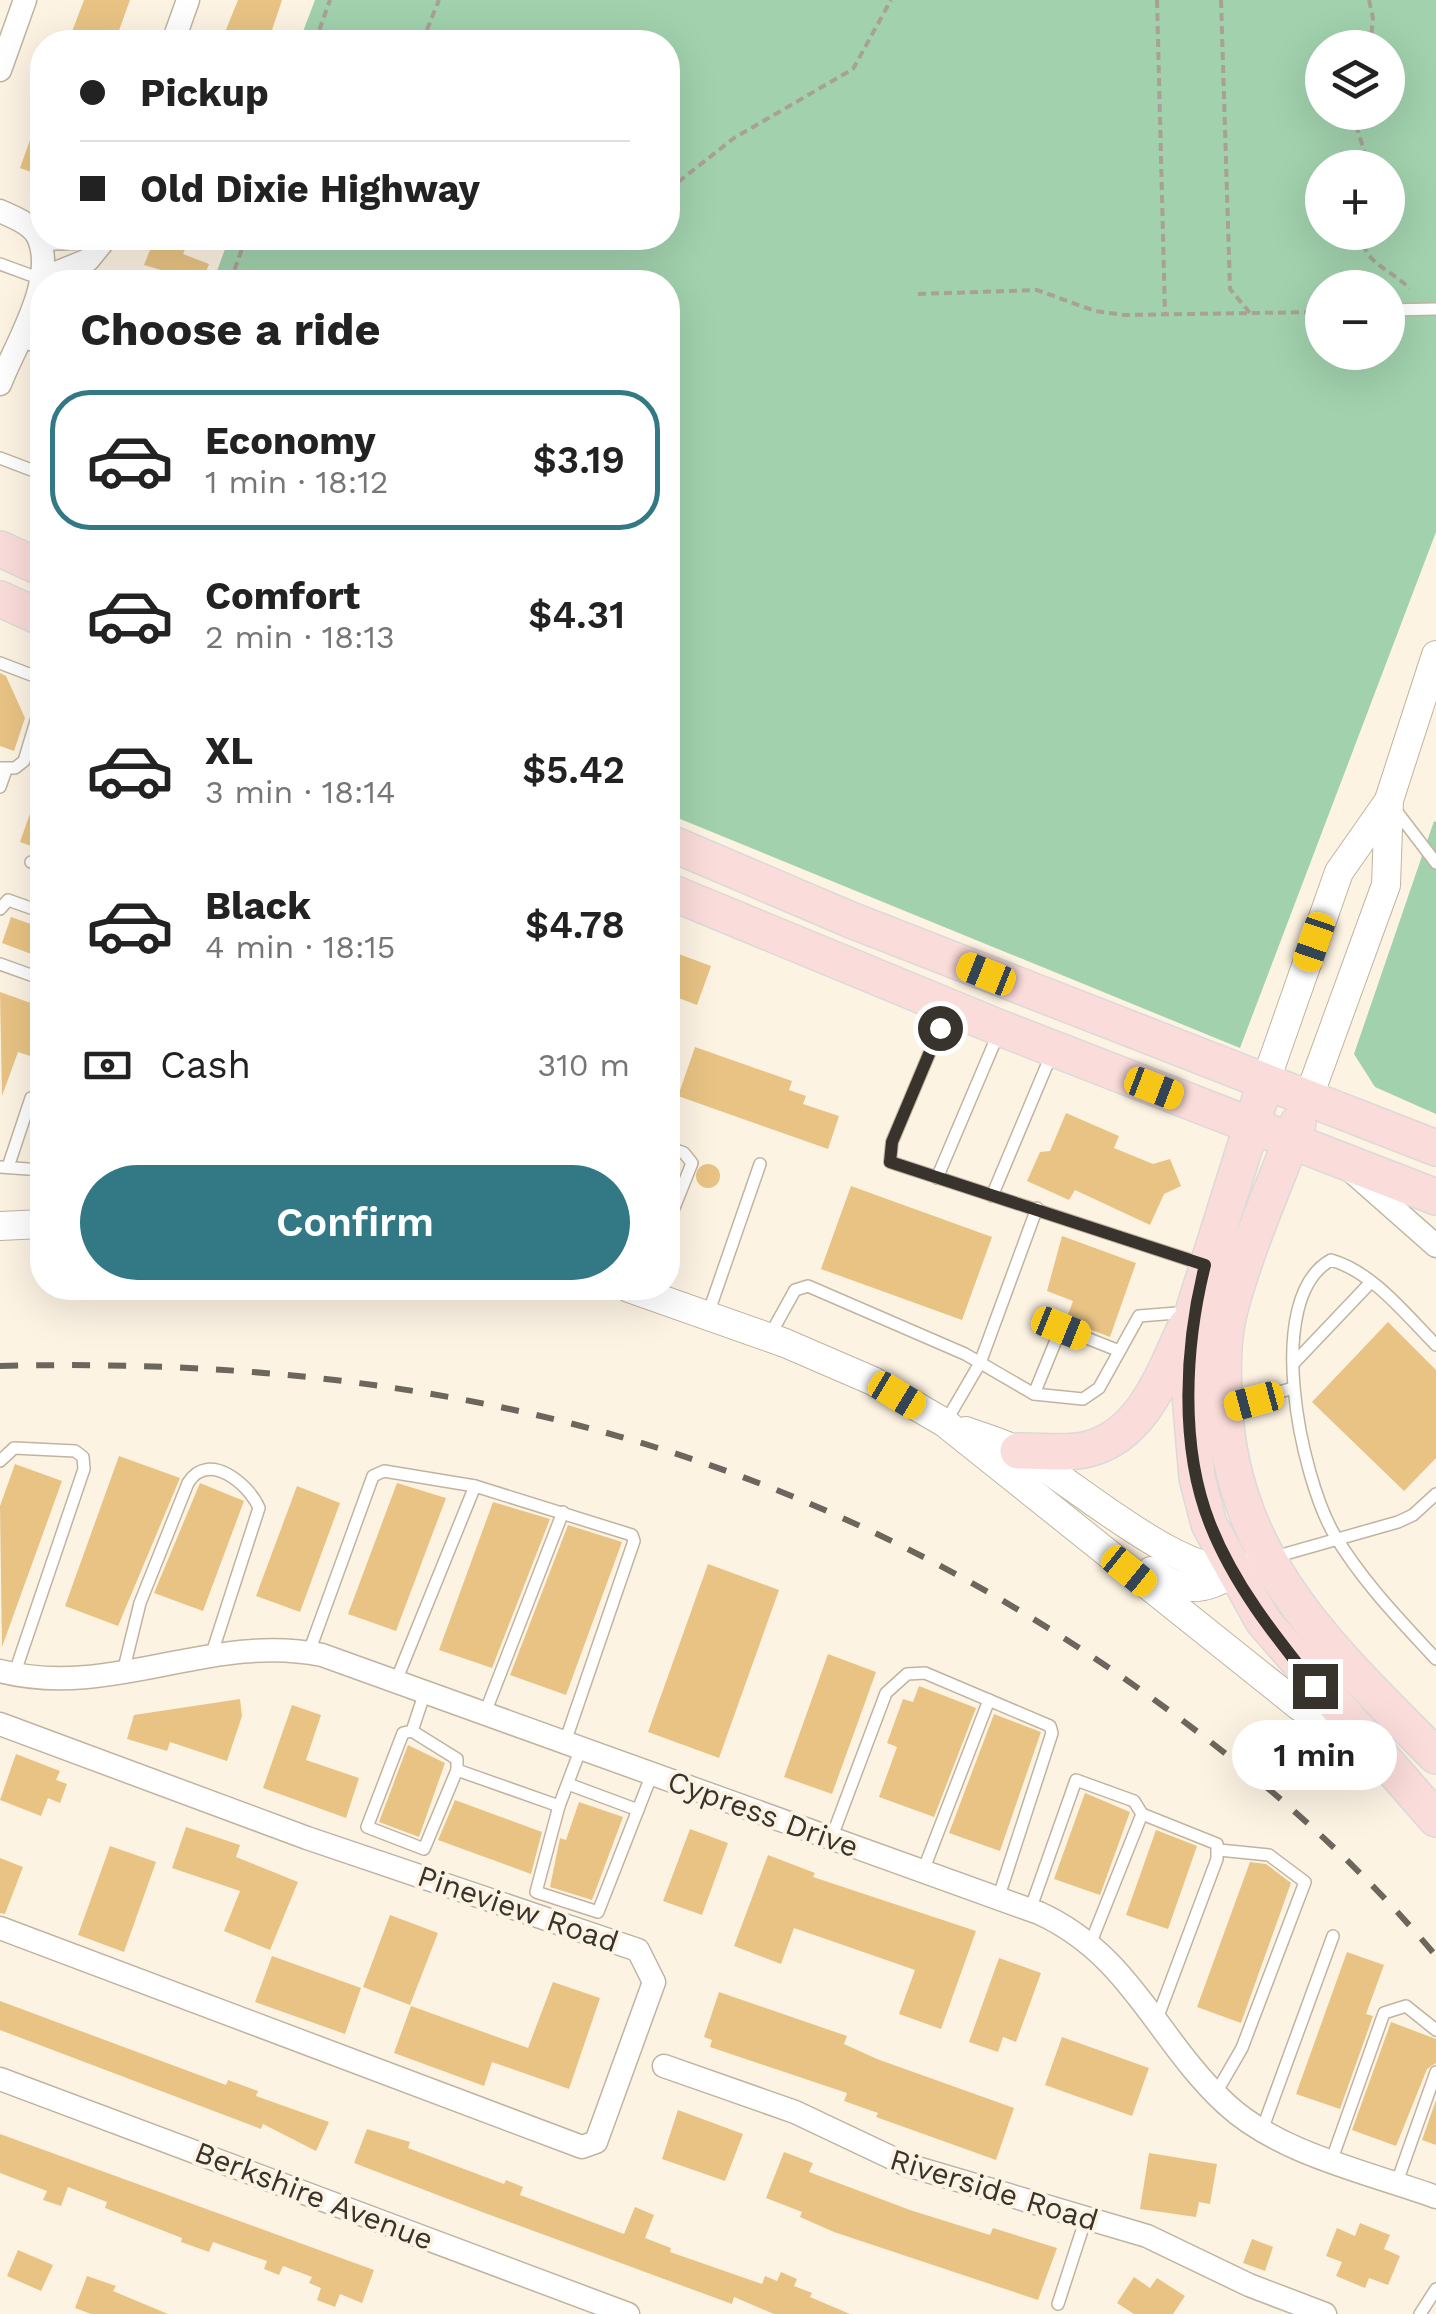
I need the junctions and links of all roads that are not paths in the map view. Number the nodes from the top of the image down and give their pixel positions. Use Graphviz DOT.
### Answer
graph roads {
  1 [pos="25,0"];
  2 [pos="188,0"];
  3 [pos="177,30"];
  4 [pos="0,70"];
  5 [pos="0,212"];
  6 [pos="30,228"];
  7 [pos="96,250"];
  8 [pos="0,264"];
  9 [pos="64,270"];
  10 [pos="30,275"];
  11 [pos="30,309"];
  12 [pos="1436,309"];
  13 [pos="1405,310"];
  14 [pos="17,341"];
  15 [pos="30,345"];
  16 [pos="0,384"];
  17 [pos="0,458"];
  18 [pos="30,469"];
  19 [pos="0,549"];
  20 [pos="30,563"];
  21 [pos="0,599"];
  22 [pos="30,613"];
  23 [pos="1436,655"];
  24 [pos="0,663"];
  25 [pos="30,674"];
  26 [pos="30,741"];
  27 [pos="3,769"];
  28 [pos="0,787"];
  29 [pos="1389,800"];
  30 [pos="680,847"];
  31 [pos="1436,863"];
  32 [pos="680,896"];
  33 [pos="30,908"];
  34 [pos="0,909"];
  35 [pos="0,964"];
  36 [pos="30,975"];
  37 [pos="948,1007"];
  38 [pos="1000,1028"];
  39 [pos="1054,1049"];
  40 [pos="1266,1083"];
  41 [pos="1308,1098"];
  42 [pos="30,1101"];
  43 [pos="1251,1126"];
  44 [pos="1290,1142"];
  45 [pos="1436,1148"];
  46 [pos="680,1152"];
  47 [pos="1341,1162"];
  48 [pos="760,1164"];
  49 [pos="4,1167"];
  50 [pos="30,1169"];
  51 [pos="937,1178"];
  52 [pos="680,1194"];
  53 [pos="992,1196"];
  54 [pos="1436,1197"];
  55 [pos="1037,1208"];
  56 [pos="30,1225"];
  57 [pos="0,1226"];
  58 [pos="1436,1246"];
  59 [pos="1205,1265"];
  60 [pos="1370,1282"];
  61 [pos="665,1300"];
  62 [pos="1193,1312"];
  63 [pos="708,1314"];
  64 [pos="769,1337"];
  65 [pos="1436,1344"];
  66 [pos="1117,1350"];
  67 [pos="1294,1362"];
  68 [pos="980,1364"];
  69 [pos="1293,1388"];
  70 [pos="1034,1394"];
  71 [pos="1225,1408"];
  72 [pos="945,1423"];
  73 [pos="1018,1451"];
  74 [pos="0,1460"];
  75 [pos="475,1486"];
  76 [pos="1436,1494"];
  77 [pos="1043,1503"];
  78 [pos="563,1512"];
  79 [pos="1336,1538"];
  80 [pos="1250,1566"];
  81 [pos="309,1652"];
  82 [pos="212,1653"];
  83 [pos="1436,1659"];
  84 [pos="7,1673"];
  85 [pos="122,1676"];
  86 [pos="396,1682"];
  87 [pos="425,1692"];
  88 [pos="990,1700"];
  89 [pos="485,1714"];
  90 [pos="0,1724"];
  91 [pos="412,1731"];
  92 [pos="573,1745"];
  93 [pos="1436,1756"];
  94 [pos="1387,1766"];
  95 [pos="457,1770"];
  96 [pos="652,1774"];
  97 [pos="568,1784"];
  98 [pos="560,1806"];
  99 [pos="638,1810"];
  100 [pos="1142,1814"];
  101 [pos="1436,1819"];
  102 [pos="831,1839"];
  103 [pos="1219,1850"];
  104 [pos="923,1872"];
  105 [pos="998,1899"];
  106 [pos="1030,1910"];
  107 [pos="0,1928"];
  108 [pos="1333,1936"];
  109 [pos="1091,1942"];
  110 [pos="1157,2019"];
  111 [pos="1436,2030"];
  112 [pos="664,2066"];
  113 [pos="1436,2072"];
  114 [pos="0,2079"];
  115 [pos="1215,2093"];
  116 [pos="1262,2130"];
  117 [pos="1332,2159"];
  118 [pos="1396,2182"];
  119 [pos="1436,2197"];
  120 [pos="1086,2218"];
  121 [pos="1436,2289"];
  122 [pos="1058,2304"];
  123 [pos="628,2314"];
  124 [pos="1325,2314"];
  125 [pos="1420,2314"];
  1 -- 4 [label="street"];
  2 -- 3 [label="street"];
  5 -- 6 [label="street"];
  7 -- 9 [label="street"];
  8 -- 10 [label="lane"];
  11 -- 14 [label="street"];
  12 -- 13 [label="lane"];
  14 -- 15 [label="lane"];
  14 -- 16 [label="street"];
  17 -- 18 [label="lane"];
  19 -- 20 [label="main road"];
  21 -- 22 [label="main road"];
  23 -- 29 [label="street"];
  24 -- 25 [label="lane"];
  26 -- 27 [label="lane"];
  27 -- 28 [label="lane"];
  29 -- 31 [label="lane"];
  29 -- 40 [label="street"];
  29 -- 41 [label="street"];
  30 -- 40 [label="main road"];
  32 -- 37 [label="main road"];
  33 -- 34 [label="lane"];
  35 -- 36 [label="lane"];
  37 -- 38 [label="main road"];
  37 -- 51 [label="lane"];
  38 -- 39 [label="main road"];
  38 -- 51 [label="lane"];
  39 -- 43 [label="main road"];
  39 -- 53 [label="lane"];
  40 -- 41 [label="main road"];
  40 -- 43 [label="main road"];
  41 -- 44 [label="main road"];
  41 -- 45 [label="main road"];
  42 -- 49 [label="lane"];
  43 -- 44 [label="main road"];
  43 -- 59 [label="main road"];
  44 -- 47 [label="main road"];
  44 -- 71 [label="main road"];
  46 -- 52 [label="lane"];
  47 -- 54 [label="main road"];
  47 -- 58 [label="street"];
  48 -- 63 [label="lane"];
  49 -- 50 [label="lane"];
  51 -- 53 [label="lane"];
  53 -- 55 [label="lane"];
  55 -- 59 [label="lane"];
  55 -- 68 [label="lane"];
  56 -- 57 [label="street"];
  59 -- 62 [label="main road"];
  60 -- 65 [label="lane"];
  60 -- 67 [label="lane"];
  60 -- 67 [label="lane"];
  61 -- 63 [label="street"];
  62 -- 66 [label="lane"];
  62 -- 73 [label="main road"];
  62 -- 80 [label="main road"];
  63 -- 64 [label="street"];
  64 -- 68 [label="lane"];
  64 -- 72 [label="street"];
  66 -- 70 [label="lane"];
  66 -- 70 [label="lane"];
  67 -- 69 [label="lane"];
  68 -- 70 [label="lane"];
  68 -- 72 [label="lane"];
  69 -- 71 [label="lane"];
  69 -- 79 [label="lane"];
  71 -- 80 [label="main road"];
  72 -- 73 [label="street"];
  72 -- 77 [label="street"];
  73 -- 80 [label="street"];
  74 -- 84 [label="lane"];
  75 -- 78 [label="lane"];
  75 -- 81 [label="lane"];
  75 -- 86 [label="lane"];
  76 -- 79 [label="lane"];
  77 -- 80 [label="street"];
  77 -- 94 [label="street"];
  78 -- 89 [label="lane"];
  78 -- 92 [label="lane"];
  79 -- 80 [label="lane"];
  79 -- 83 [label="lane"];
  80 -- 93 [label="main road"];
  80 -- 94 [label="main road"];
  81 -- 82 [label="street, Cypress Drive"];
  81 -- 86 [label="street, Cypress Drive"];
  82 -- 85 [label="street, Cypress Drive"];
  82 -- 85 [label="lane"];
  84 -- 85 [label="street, Cypress Drive"];
  86 -- 87 [label="street, Cypress Drive"];
  87 -- 89 [label="street, Cypress Drive"];
  87 -- 91 [label="lane"];
  88 -- 102 [label="lane"];
  88 -- 104 [label="lane"];
  88 -- 105 [label="lane"];
  89 -- 92 [label="street, Cypress Drive"];
  90 -- 107 [label="street, Pineview Road"];
  91 -- 95 [label="lane"];
  91 -- 95 [label="lane"];
  92 -- 96 [label="street, Cypress Drive"];
  92 -- 97 [label="lane"];
  94 -- 101 [label="main road"];
  95 -- 98 [label="lane"];
  96 -- 99 [label="lane"];
  96 -- 102 [label="street, Cypress Drive"];
  97 -- 98 [label="lane"];
  97 -- 99 [label="lane"];
  98 -- 99 [label="lane"];
  100 -- 103 [label="lane"];
  100 -- 106 [label="lane"];
  100 -- 109 [label="lane"];
  102 -- 104 [label="street, Cypress Drive"];
  103 -- 110 [label="lane"];
  103 -- 115 [label="lane"];
  104 -- 105 [label="street, Cypress Drive"];
  105 -- 106 [label="street, Cypress Drive"];
  106 -- 109 [label="street, Cypress Drive"];
  108 -- 116 [label="lane"];
  109 -- 110 [label="street, Cypress Drive"];
  110 -- 115 [label="street, Cypress Drive"];
  111 -- 117 [label="lane"];
  112 -- 120 [label="street, Riverside Road"];
  113 -- 118 [label="lane"];
  114 -- 123 [label="street, Berkshire Avenue"];
  115 -- 116 [label="street, Cypress Drive"];
  116 -- 117 [label="street, Cypress Drive"];
  117 -- 118 [label="street, Cypress Drive"];
  118 -- 119 [label="street, Cypress Drive"];
  120 -- 122 [label="lane"];
  120 -- 124 [label="street, Riverside Road"];
  121 -- 125 [label="lane"];
}
